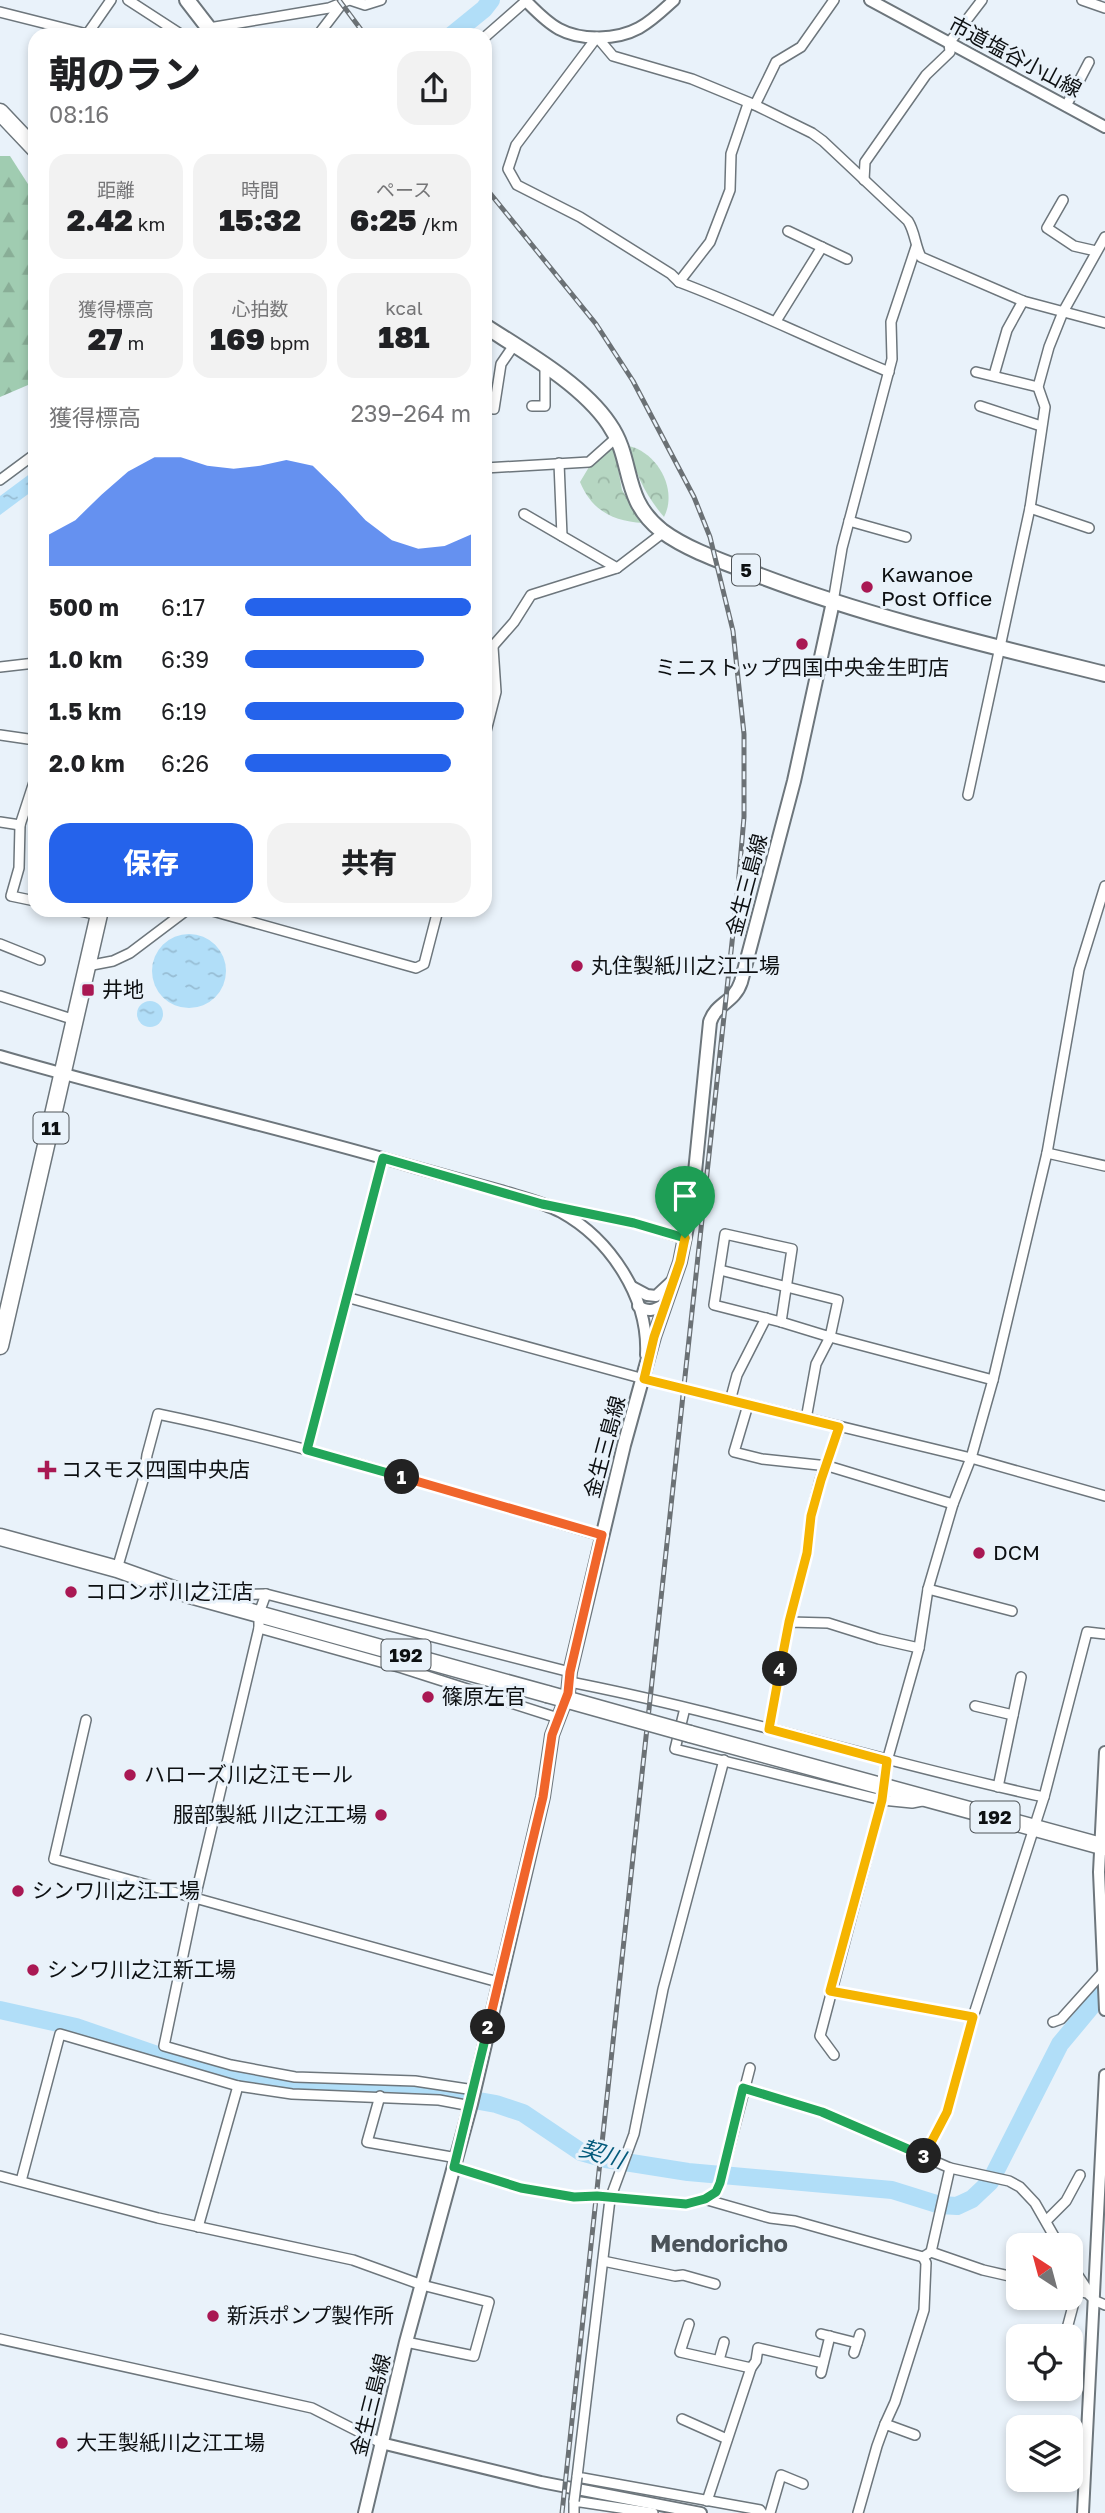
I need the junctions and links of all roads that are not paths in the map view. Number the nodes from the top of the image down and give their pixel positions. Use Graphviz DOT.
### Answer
graph roads {
  1 [pos="111,0"];
  2 [pos="128,0"];
  3 [pos="187,0"];
  4 [pos="381,0"];
  5 [pos="526,0"];
  6 [pos="674,0"];
  7 [pos="834,0"];
  8 [pos="870,0"];
  9 [pos="982,0"];
  10 [pos="1082,0"];
  11 [pos="347,1"];
  12 [pos="1105,8"];
  13 [pos="0,12"];
  14 [pos="65,28"];
  15 [pos="93,28"];
  16 [pos="171,28"];
  17 [pos="205,28"];
  18 [pos="232,28"];
  19 [pos="324,28"];
  20 [pos="492,31"];
  21 [pos="597,37"];
  22 [pos="949,43"];
  23 [pos="1089,62"];
  24 [pos="752,104"];
  25 [pos="1066,106"];
  26 [pos="0,113"];
  27 [pos="1105,128"];
  28 [pos="28,142"];
  29 [pos="864,180"];
  30 [pos="1063,200"];
  31 [pos="788,231"];
  32 [pos="1105,236"];
  33 [pos="822,247"];
  34 [pos="916,247"];
  35 [pos="1096,251"];
  36 [pos="847,258"];
  37 [pos="680,282"];
  38 [pos="1023,301"];
  39 [pos="1063,312"];
  40 [pos="776,321"];
  41 [pos="1105,323"];
  42 [pos="492,331"];
  43 [pos="514,345"];
  44 [pos="545,365"];
  45 [pos="889,372"];
  46 [pos="976,372"];
  47 [pos="994,376"];
  48 [pos="1038,387"];
  49 [pos="532,406"];
  50 [pos="980,406"];
  51 [pos="492,409"];
  52 [pos="1041,426"];
  53 [pos="617,437"];
  54 [pos="28,459"];
  55 [pos="559,463"];
  56 [pos="492,468"];
  57 [pos="0,480"];
  58 [pos="1030,508"];
  59 [pos="524,514"];
  60 [pos="849,521"];
  61 [pos="1089,528"];
  62 [pos="664,532"];
  63 [pos="562,536"];
  64 [pos="906,537"];
  65 [pos="617,568"];
  66 [pos="833,603"];
  67 [pos="999,647"];
  68 [pos="494,648"];
  69 [pos="28,664"];
  70 [pos="0,667"];
  71 [pos="1105,674"];
  72 [pos="492,708"];
  73 [pos="0,735"];
  74 [pos="28,739"];
  75 [pos="968,795"];
  76 [pos="28,800"];
  77 [pos="0,822"];
  78 [pos="20,825"];
  79 [pos="1105,886"];
  80 [pos="28,900"];
  81 [pos="98,917"];
  82 [pos="178,917"];
  83 [pos="234,917"];
  84 [pos="436,917"];
  85 [pos="0,944"];
  86 [pos="40,960"];
  87 [pos="87,966"];
  88 [pos="0,996"];
  89 [pos="75,1020"];
  90 [pos="0,1056"];
  91 [pos="62,1074"];
  92 [pos="1047,1153"];
  93 [pos="383,1158"];
  94 [pos="1105,1166"];
  95 [pos="542,1204"];
  96 [pos="685,1238"];
  97 [pos="720,1270"];
  98 [pos="674,1278"];
  99 [pos="632,1287"];
  100 [pos="786,1287"];
  101 [pos="346,1297"];
  102 [pos="663,1305"];
  103 [pos="638,1306"];
  104 [pos="766,1318"];
  105 [pos="780,1322"];
  106 [pos="830,1337"];
  107 [pos="0,1346"];
  108 [pos="645,1375"];
  109 [pos="993,1380"];
  110 [pos="730,1401"];
  111 [pos="748,1405"];
  112 [pos="806,1419"];
  113 [pos="839,1427"];
  114 [pos="307,1450"];
  115 [pos="971,1458"];
  116 [pos="828,1466"];
  117 [pos="1105,1496"];
  118 [pos="953,1504"];
  119 [pos="602,1535"];
  120 [pos="0,1537"];
  121 [pos="117,1569"];
  122 [pos="928,1589"];
  123 [pos="266,1594"];
  124 [pos="190,1595"];
  125 [pos="1012,1611"];
  126 [pos="259,1621"];
  127 [pos="789,1622"];
  128 [pos="1105,1634"];
  129 [pos="919,1648"];
  130 [pos="570,1677"];
  131 [pos="1021,1678"];
  132 [pos="975,1706"];
  133 [pos="685,1708"];
  134 [pos="1013,1715"];
  135 [pos="558,1718"];
  136 [pos="86,1720"];
  137 [pos="769,1729"];
  138 [pos="1105,1752"];
  139 [pos="723,1760"];
  140 [pos="887,1761"];
  141 [pos="998,1787"];
  142 [pos="883,1794"];
  143 [pos="1044,1797"];
  144 [pos="1103,1809"];
  145 [pos="1035,1828"];
  146 [pos="1102,1846"];
  147 [pos="195,1898"];
  148 [pos="1104,1970"];
  149 [pos="498,1982"];
  150 [pos="830,1991"];
  151 [pos="1105,2000"];
  152 [pos="1105,2010"];
  153 [pos="973,2017"];
  154 [pos="1053,2022"];
  155 [pos="834,2055"];
  156 [pos="750,2068"];
  157 [pos="1105,2075"];
  158 [pos="238,2086"];
  159 [pos="743,2088"];
  160 [pos="380,2096"];
  161 [pos="473,2098"];
  162 [pos="924,2156"];
  163 [pos="456,2163"];
  164 [pos="950,2168"];
  165 [pos="1103,2173"];
  166 [pos="1080,2175"];
  167 [pos="0,2176"];
  168 [pos="22,2181"];
  169 [pos="610,2199"];
  170 [pos="705,2199"];
  171 [pos="1046,2221"];
  172 [pos="198,2227"];
  173 [pos="1052,2233"];
  174 [pos="927,2255"];
  175 [pos="603,2261"];
  176 [pos="1006,2275"];
  177 [pos="1083,2281"];
  178 [pos="422,2284"];
  179 [pos="715,2284"];
  180 [pos="1083,2292"];
  181 [pos="1100,2303"];
  182 [pos="688,2324"];
  183 [pos="0,2339"];
  184 [pos="406,2342"];
  185 [pos="724,2342"];
  186 [pos="857,2343"];
  187 [pos="719,2360"];
  188 [pos="751,2368"];
  189 [pos="682,2419"];
  190 [pos="885,2424"];
  191 [pos="915,2435"];
  192 [pos="727,2439"];
  193 [pos="382,2443"];
  194 [pos="577,2477"];
  195 [pos="803,2484"];
  196 [pos="574,2501"];
  197 [pos="706,2501"];
  198 [pos="365,2513"];
  199 [pos="573,2513"];
  200 [pos="653,2513"];
  201 [pos="701,2513"];
  202 [pos="762,2513"];
  203 [pos="770,2513"];
  204 [pos="858,2513"];
  205 [pos="1083,2513"];
  1 -- 15 [label="street"];
  2 -- 16 [label="street"];
  3 -- 17 [label="main road"];
  4 -- 11 [label="street"];
  5 -- 20 [label="street"];
  5 -- 21 [label="street"];
  6 -- 21 [label="street"];
  7 -- 24 [label="street"];
  8 -- 22 [label="street, 市道塩谷小山線"];
  9 -- 22 [label="street"];
  10 -- 12 [label="street"];
  11 -- 18 [label="street"];
  11 -- 19 [label="street"];
  13 -- 14 [label="street"];
  21 -- 24 [label="street"];
  21 -- 37 [label="street"];
  22 -- 25 [label="street, 市道塩谷小山線"];
  22 -- 29 [label="street"];
  23 -- 25 [label="street"];
  24 -- 29 [label="street"];
  24 -- 37 [label="street"];
  25 -- 27 [label="street, 市道塩谷小山線"];
  26 -- 28 [label="highway"];
  29 -- 34 [label="street"];
  30 -- 35 [label="street"];
  31 -- 33 [label="street"];
  32 -- 35 [label="street"];
  33 -- 36 [label="street"];
  33 -- 40 [label="street"];
  34 -- 38 [label="street"];
  34 -- 45 [label="street"];
  35 -- 39 [label="street"];
  37 -- 40 [label="street"];
  38 -- 39 [label="street"];
  38 -- 47 [label="street"];
  39 -- 41 [label="street"];
  39 -- 48 [label="street"];
  40 -- 45 [label="street"];
  42 -- 43 [label="main road, 5"];
  43 -- 44 [label="main road, 5"];
  43 -- 51 [label="street"];
  44 -- 49 [label="street"];
  44 -- 53 [label="main road, 5"];
  45 -- 60 [label="street"];
  46 -- 47 [label="street"];
  47 -- 48 [label="street"];
  48 -- 52 [label="street"];
  50 -- 52 [label="street"];
  52 -- 58 [label="street"];
  53 -- 55 [label="street"];
  53 -- 62 [label="main road, 5"];
  54 -- 57 [label="street"];
  55 -- 56 [label="street"];
  55 -- 63 [label="street"];
  58 -- 61 [label="street"];
  58 -- 67 [label="street"];
  59 -- 63 [label="street"];
  60 -- 64 [label="street"];
  60 -- 66 [label="street"];
  62 -- 65 [label="street"];
  62 -- 66 [label="main road, 5"];
  63 -- 65 [label="street"];
  65 -- 68 [label="street"];
  66 -- 67 [label="main road, 5"];
  66 -- 96 [label="main road, 金生三島線"];
  67 -- 71 [label="main road, 5"];
  67 -- 75 [label="street"];
  68 -- 72 [label="street"];
  69 -- 70 [label="street"];
  73 -- 74 [label="street"];
  76 -- 78 [label="street"];
  77 -- 78 [label="street"];
  78 -- 80 [label="street"];
  79 -- 92 [label="street"];
  81 -- 87 [label="highway, 11"];
  82 -- 87 [label="street"];
  83 -- 84 [label="street"];
  85 -- 86 [label="street"];
  87 -- 89 [label="highway, 11"];
  88 -- 89 [label="street"];
  89 -- 91 [label="highway, 11"];
  90 -- 91 [label="street"];
  91 -- 93 [label="street"];
  91 -- 107 [label="highway, 11"];
  92 -- 94 [label="street"];
  92 -- 109 [label="street"];
  93 -- 95 [label="street"];
  93 -- 101 [label="street"];
  95 -- 96 [label="street"];
  95 -- 99 [label="street"];
  96 -- 98 [label="main road, 金生三島線"];
  97 -- 100 [label="street"];
  97 -- 100 [label="street"];
  97 -- 104 [label="street"];
  98 -- 99 [label="street"];
  98 -- 102 [label="main road, 金生三島線"];
  99 -- 103 [label="street"];
  100 -- 105 [label="street"];
  100 -- 106 [label="street"];
  101 -- 108 [label="street"];
  101 -- 114 [label="street"];
  102 -- 103 [label="street"];
  102 -- 108 [label="main road, 金生三島線"];
  103 -- 108 [label="street"];
  104 -- 105 [label="street"];
  104 -- 110 [label="street"];
  105 -- 106 [label="street"];
  106 -- 109 [label="street"];
  106 -- 112 [label="street"];
  108 -- 110 [label="street"];
  108 -- 119 [label="main road, 金生三島線"];
  109 -- 115 [label="street"];
  110 -- 111 [label="street"];
  111 -- 112 [label="street"];
  111 -- 116 [label="street"];
  112 -- 113 [label="street"];
  113 -- 115 [label="street"];
  113 -- 116 [label="street"];
  114 -- 119 [label="street"];
  114 -- 121 [label="street"];
  115 -- 117 [label="street"];
  115 -- 118 [label="street"];
  116 -- 118 [label="street"];
  116 -- 127 [label="street"];
  118 -- 122 [label="street"];
  119 -- 130 [label="main road, 金生三島線"];
  120 -- 121 [label="highway, 192"];
  121 -- 124 [label="highway, 192"];
  122 -- 125 [label="street"];
  122 -- 129 [label="street"];
  123 -- 124 [label="street"];
  123 -- 126 [label="street"];
  123 -- 130 [label="street"];
  124 -- 126 [label="highway, 192"];
  126 -- 135 [label="street"];
  126 -- 142 [label="highway, 192, bridge"];
  126 -- 147 [label="street"];
  127 -- 129 [label="street"];
  127 -- 137 [label="street"];
  128 -- 143 [label="street"];
  129 -- 140 [label="street"];
  130 -- 133 [label="street"];
  130 -- 135 [label="main road, 金生三島線"];
  131 -- 134 [label="street"];
  132 -- 134 [label="street"];
  133 -- 137 [label="street"];
  133 -- 139 [label="street"];
  134 -- 141 [label="street"];
  135 -- 149 [label="main road, 金生三島線"];
  136 -- 147 [label="street"];
  137 -- 140 [label="street"];
  138 -- 144 [label="street"];
  139 -- 142 [label="street"];
  139 -- 169 [label="street"];
  140 -- 141 [label="street"];
  140 -- 142 [label="street"];
  141 -- 143 [label="street"];
  142 -- 145 [label="highway, 192"];
  142 -- 150 [label="street"];
  143 -- 145 [label="street"];
  144 -- 146 [label="street"];
  145 -- 146 [label="highway, 192"];
  145 -- 153 [label="street"];
  146 -- 148 [label="street"];
  147 -- 149 [label="street"];
  147 -- 161 [label="street"];
  148 -- 151 [label="street"];
  148 -- 154 [label="street"];
  149 -- 161 [label="main road, 金生三島線"];
  150 -- 153 [label="street"];
  150 -- 155 [label="street"];
  151 -- 152 [label="street"];
  153 -- 162 [label="street"];
  156 -- 159 [label="street"];
  157 -- 165 [label="street"];
  158 -- 160 [label="street"];
  158 -- 168 [label="street"];
  158 -- 172 [label="street"];
  159 -- 162 [label="street"];
  159 -- 170 [label="street"];
  160 -- 161 [label="street"];
  160 -- 163 [label="street"];
  161 -- 163 [label="main road, 金生三島線"];
  162 -- 164 [label="street"];
  163 -- 169 [label="street"];
  163 -- 178 [label="main road, 金生三島線"];
  164 -- 171 [label="street"];
  164 -- 174 [label="street"];
  165 -- 181 [label="street"];
  166 -- 171 [label="street"];
  167 -- 168 [label="street"];
  168 -- 172 [label="street"];
  169 -- 170 [label="street"];
  169 -- 175 [label="street"];
  170 -- 174 [label="street"];
  171 -- 173 [label="street"];
  172 -- 178 [label="street"];
  174 -- 176 [label="street"];
  174 -- 190 [label="street"];
  175 -- 179 [label="street"];
  175 -- 194 [label="street"];
  177 -- 181 [label="street"];
  178 -- 184 [label="main road, 金生三島線"];
  178 -- 184 [label="street"];
  180 -- 181 [label="street"];
  181 -- 205 [label="street"];
  182 -- 187 [label="street"];
  183 -- 193 [label="street"];
  184 -- 193 [label="main road, 金生三島線"];
  185 -- 187 [label="street"];
  186 -- 188 [label="street"];
  187 -- 188 [label="street"];
  188 -- 192 [label="street"];
  189 -- 192 [label="street"];
  190 -- 191 [label="street"];
  190 -- 204 [label="street"];
  192 -- 197 [label="street"];
  193 -- 198 [label="main road, 金生三島線"];
  193 -- 201 [label="street"];
  194 -- 196 [label="street, bridge"];
  194 -- 197 [label="street"];
  195 -- 203 [label="street"];
  196 -- 199 [label="street"];
  196 -- 200 [label="street"];
  197 -- 202 [label="street"];
}
